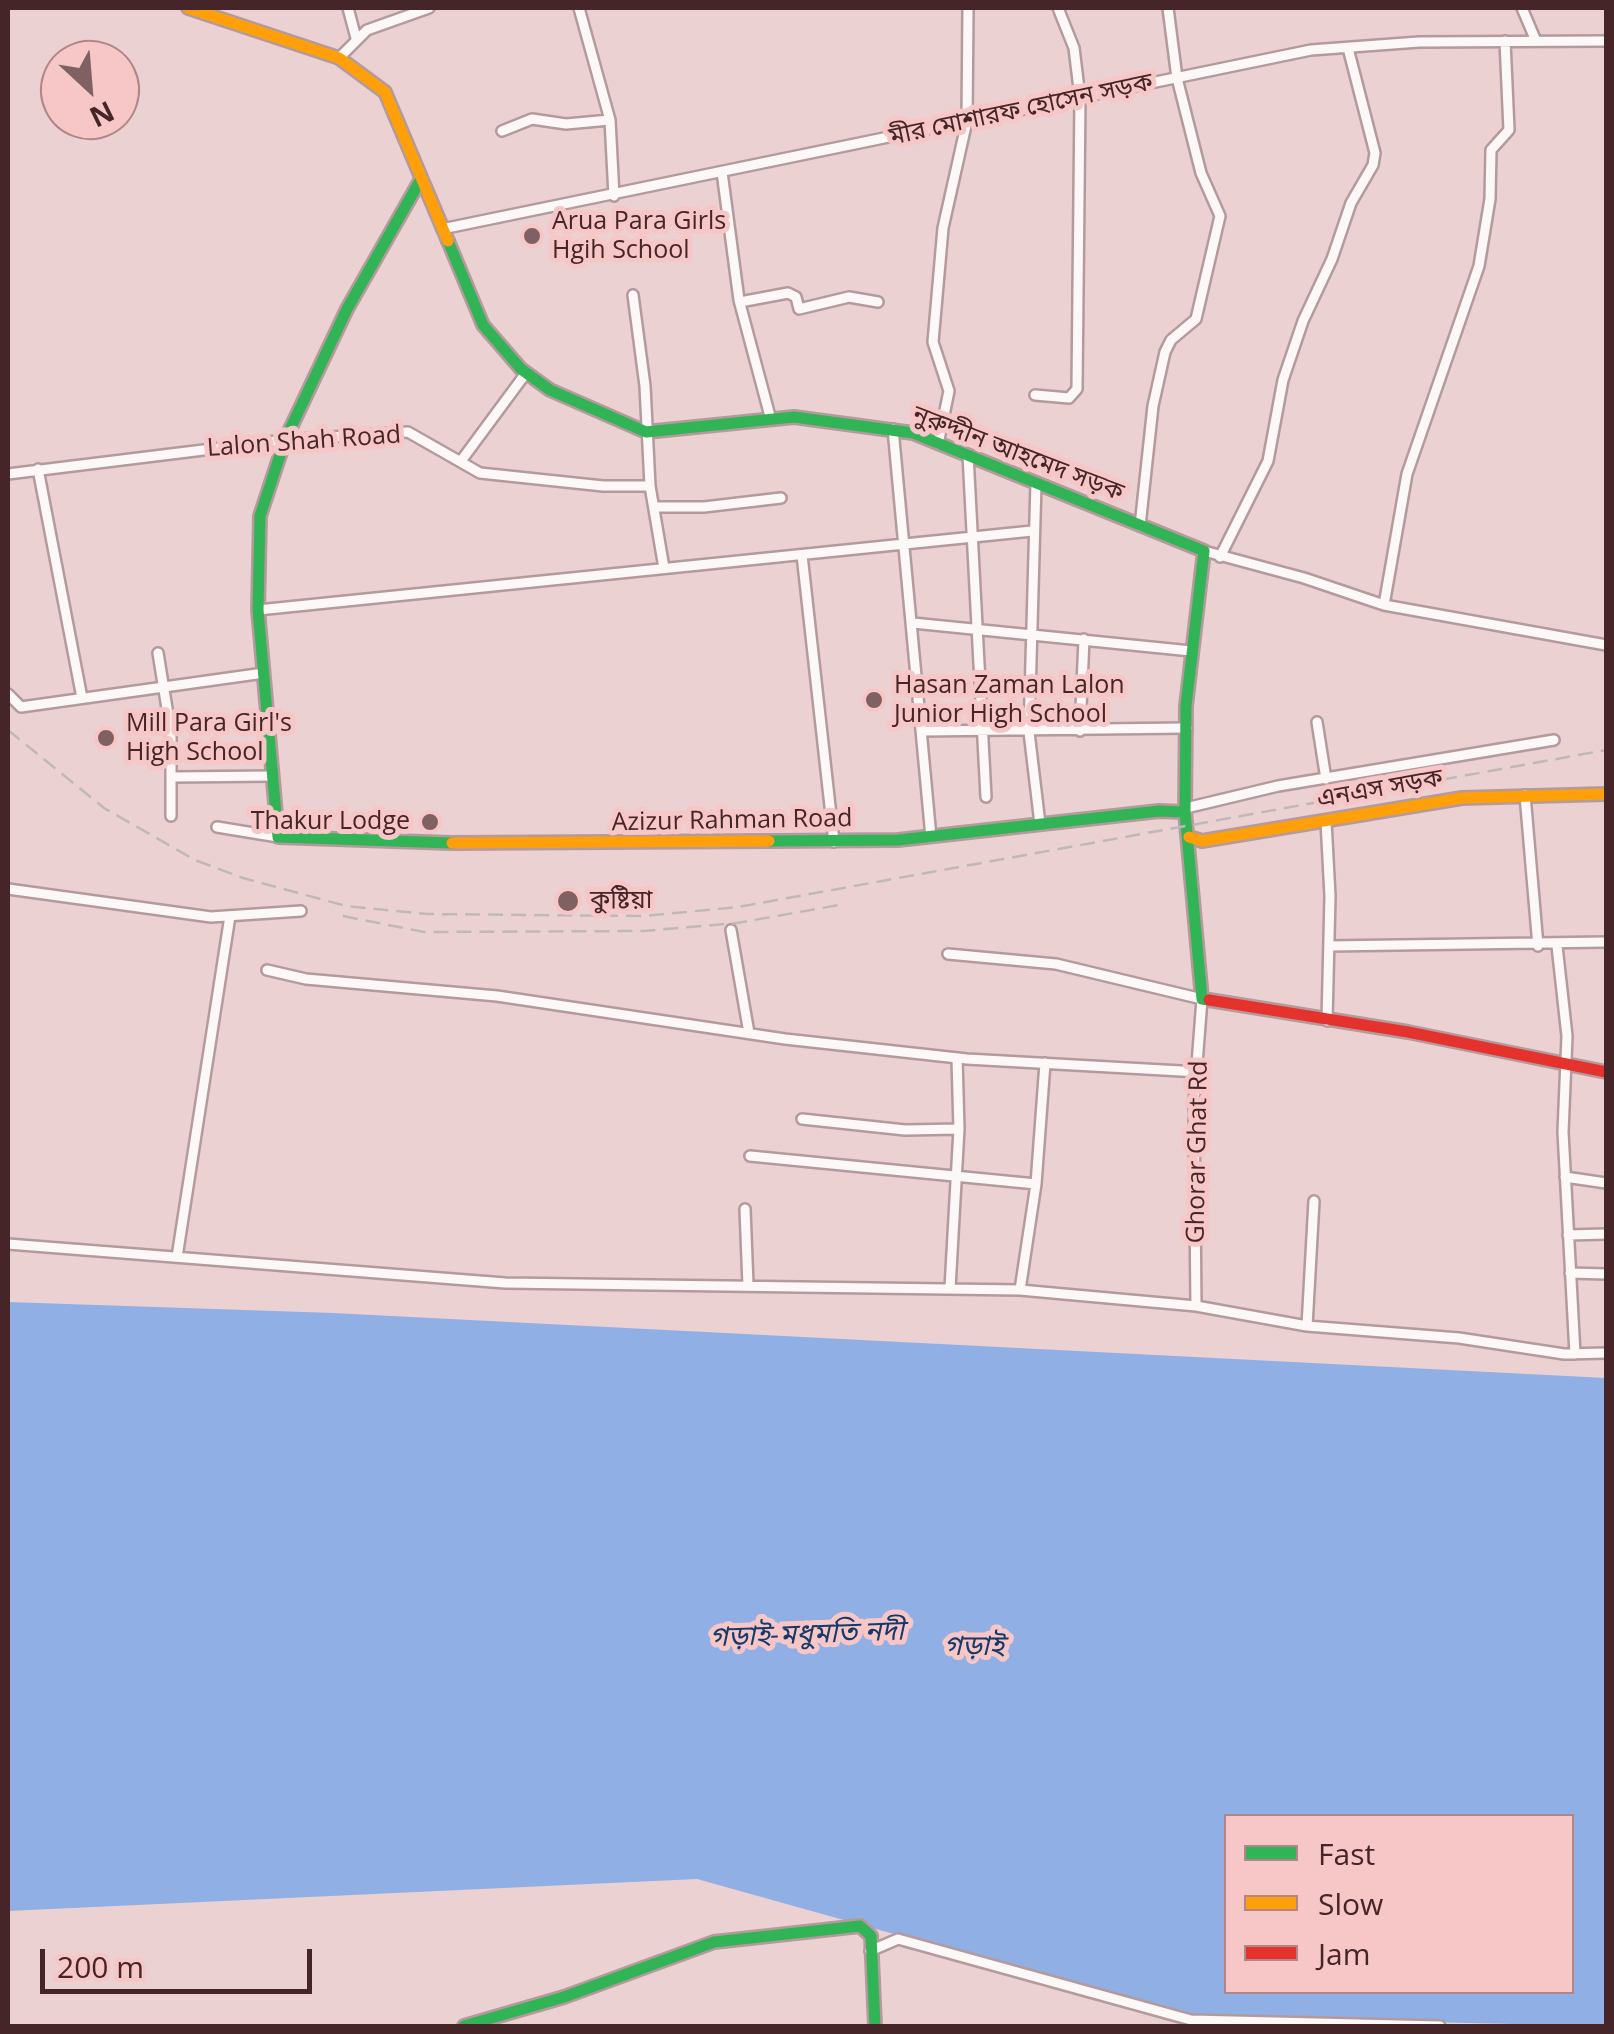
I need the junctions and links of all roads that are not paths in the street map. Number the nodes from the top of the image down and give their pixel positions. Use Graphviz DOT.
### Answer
graph roads {
  1 [pos="188,8"];
  2 [pos="348,8"];
  3 [pos="428,8"];
  4 [pos="578,8"];
  5 [pos="968,8"];
  6 [pos="1058,8"];
  7 [pos="1168,8"];
  8 [pos="1522,8"];
  9 [pos="356,38"];
  10 [pos="1505,41"];
  11 [pos="1536,41"];
  12 [pos="1606,42"];
  13 [pos="1348,48"];
  14 [pos="338,58"];
  15 [pos="1177,78"];
  16 [pos="1080,97"];
  17 [pos="610,120"];
  18 [pos="967,121"];
  19 [pos="502,130"];
  20 [pos="722,172"];
  21 [pos="421,179"];
  22 [pos="614,196"];
  23 [pos="442,229"];
  24 [pos="633,295"];
  25 [pos="740,302"];
  26 [pos="878,302"];
  27 [pos="526,373"];
  28 [pos="1035,395"];
  29 [pos="770,420"];
  30 [pos="893,429"];
  31 [pos="646,432"];
  32 [pos="284,440"];
  33 [pos="938,444"];
  34 [pos="968,455"];
  35 [pos="461,461"];
  36 [pos="38,469"];
  37 [pos="8,474"];
  38 [pos="1036,483"];
  39 [pos="650,486"];
  40 [pos="781,498"];
  41 [pos="654,507"];
  42 [pos="1140,526"];
  43 [pos="1032,531"];
  44 [pos="972,538"];
  45 [pos="906,545"];
  46 [pos="1204,552"];
  47 [pos="802,555"];
  48 [pos="1220,556"];
  49 [pos="664,568"];
  50 [pos="1384,605"];
  51 [pos="258,610"];
  52 [pos="913,623"];
  53 [pos="977,628"];
  54 [pos="1032,633"];
  55 [pos="1084,639"];
  56 [pos="1606,645"];
  57 [pos="1191,650"];
  58 [pos="158,653"];
  59 [pos="264,674"];
  60 [pos="165,686"];
  61 [pos="8,694"];
  62 [pos="82,698"];
  63 [pos="1316,722"];
  64 [pos="1186,728"];
  65 [pos="922,731"];
  66 [pos="1080,731"];
  67 [pos="1029,732"];
  68 [pos="983,733"];
  69 [pos="1554,740"];
  70 [pos="173,776"];
  71 [pos="274,776"];
  72 [pos="1326,779"];
  73 [pos="1606,794"];
  74 [pos="1525,795"];
  75 [pos="986,798"];
  76 [pos="1186,810"];
  77 [pos="171,816"];
  78 [pos="1326,821"];
  79 [pos="1040,824"];
  80 [pos="217,828"];
  81 [pos="278,837"];
  82 [pos="931,837"];
  83 [pos="1189,837"];
  84 [pos="834,842"];
  85 [pos="8,888"];
  86 [pos="302,912"];
  87 [pos="230,916"];
  88 [pos="731,930"];
  89 [pos="1606,942"];
  90 [pos="1329,946"];
  91 [pos="1538,946"];
  92 [pos="1557,946"];
  93 [pos="948,954"];
  94 [pos="267,970"];
  95 [pos="1202,999"];
  96 [pos="1327,1020"];
  97 [pos="749,1033"];
  98 [pos="957,1058"];
  99 [pos="1045,1063"];
  100 [pos="1568,1065"];
  101 [pos="1199,1072"];
  102 [pos="1606,1072"];
  103 [pos="802,1119"];
  104 [pos="959,1129"];
  105 [pos="750,1156"];
  106 [pos="1565,1177"];
  107 [pos="954,1179"];
  108 [pos="1606,1183"];
  109 [pos="1036,1184"];
  110 [pos="1314,1201"];
  111 [pos="745,1209"];
  112 [pos="1606,1234"];
  113 [pos="1568,1235"];
  114 [pos="8,1244"];
  115 [pos="177,1257"];
  116 [pos="1570,1272"];
  117 [pos="1606,1274"];
  118 [pos="748,1285"];
  119 [pos="950,1288"];
  120 [pos="1020,1290"];
  121 [pos="1196,1306"];
  122 [pos="1307,1326"];
  123 [pos="1575,1354"];
  124 [pos="1606,1354"];
  125 [pos="870,1952"];
  126 [pos="1271,2024"];
  127 [pos="464,2026"];
  128 [pos="875,2026"];
  129 [pos="1440,2026"];
  1 -- 14 [label="street, নুরুদ্দীন আহমেদ সড়ক"];
  2 -- 9 [label="street"];
  3 -- 9 [label="street"];
  4 -- 17 [label="street"];
  5 -- 18 [label="street"];
  6 -- 16 [label="street"];
  7 -- 15 [label="street"];
  8 -- 11 [label="street"];
  9 -- 14 [label="street"];
  10 -- 11 [label="street, মীর মোশারফ হোসেন সড়ক"];
  10 -- 13 [label="street, মীর মোশারফ হোসেন সড়ক"];
  10 -- 50 [label="street"];
  11 -- 12 [label="street, মীর মোশারফ হোসেন সড়ক"];
  13 -- 15 [label="street, মীর মোশারফ হোসেন সড়ক"];
  13 -- 48 [label="street"];
  14 -- 21 [label="street, নুরুদ্দীন আহমেদ সড়ক"];
  15 -- 16 [label="street, মীর মোশারফ হোসেন সড়ক"];
  15 -- 42 [label="street"];
  16 -- 18 [label="street, মীর মোশারফ হোসেন সড়ক"];
  16 -- 28 [label="street"];
  17 -- 19 [label="street"];
  17 -- 22 [label="street"];
  18 -- 20 [label="street, মীর মোশারফ হোসেন সড়ক"];
  18 -- 33 [label="street"];
  20 -- 22 [label="street, মীর মোশারফ হোসেন সড়ক"];
  20 -- 25 [label="street"];
  21 -- 23 [label="street, নুরুদ্দীন আহমেদ সড়ক"];
  21 -- 32 [label="street"];
  22 -- 23 [label="street, মীর মোশারফ হোসেন সড়ক"];
  23 -- 27 [label="street, নুরুদ্দীন আহমেদ সড়ক"];
  24 -- 31 [label="street"];
  25 -- 26 [label="street"];
  25 -- 29 [label="street"];
  27 -- 31 [label="street, নুরুদ্দীন আহমেদ সড়ক"];
  27 -- 35 [label="street"];
  29 -- 30 [label="street, নুরুদ্দীন আহমেদ সড়ক"];
  29 -- 31 [label="street, নুরুদ্দীন আহমেদ সড়ক"];
  30 -- 33 [label="street, নুরুদ্দীন আহমেদ সড়ক"];
  30 -- 45 [label="street"];
  31 -- 39 [label="street"];
  32 -- 35 [label="street, Lalon Shah Road"];
  32 -- 36 [label="street, Lalon Shah Road"];
  32 -- 51 [label="street"];
  33 -- 34 [label="street, নুরুদ্দীন আহমেদ সড়ক"];
  34 -- 38 [label="street, নুরুদ্দীন আহমেদ সড়ক"];
  34 -- 44 [label="street"];
  35 -- 39 [label="street, Lalon Shah Road"];
  36 -- 37 [label="street, Lalon Shah Road"];
  36 -- 62 [label="street"];
  38 -- 42 [label="street, নুরুদ্দীন আহমেদ সড়ক"];
  38 -- 43 [label="street"];
  39 -- 41 [label="street"];
  40 -- 41 [label="street"];
  41 -- 49 [label="street"];
  42 -- 46 [label="street, নুরুদ্দীন আহমেদ সড়ক"];
  43 -- 44 [label="street"];
  43 -- 54 [label="street"];
  44 -- 45 [label="street"];
  44 -- 53 [label="street"];
  45 -- 47 [label="street"];
  45 -- 52 [label="street"];
  46 -- 48 [label="street, নুরুদ্দীন আহমেদ সড়ক"];
  46 -- 57 [label="street"];
  47 -- 49 [label="street"];
  47 -- 84 [label="street"];
  48 -- 50 [label="street, নুরুদ্দীন আহমেদ সড়ক"];
  49 -- 51 [label="street"];
  50 -- 56 [label="street, নুরুদ্দীন আহমেদ সড়ক"];
  51 -- 59 [label="street"];
  52 -- 53 [label="street"];
  52 -- 65 [label="street"];
  53 -- 54 [label="street"];
  53 -- 68 [label="street"];
  54 -- 55 [label="street"];
  54 -- 67 [label="street"];
  55 -- 57 [label="street"];
  55 -- 66 [label="street"];
  57 -- 64 [label="street"];
  58 -- 60 [label="street"];
  59 -- 60 [label="street"];
  59 -- 71 [label="street"];
  60 -- 62 [label="street"];
  60 -- 70 [label="street"];
  61 -- 62 [label="street"];
  63 -- 72 [label="street"];
  64 -- 66 [label="street"];
  64 -- 76 [label="street"];
  65 -- 68 [label="street"];
  65 -- 82 [label="street"];
  66 -- 67 [label="street"];
  67 -- 68 [label="street"];
  67 -- 79 [label="street"];
  68 -- 75 [label="street"];
  69 -- 72 [label="street"];
  70 -- 71 [label="street"];
  70 -- 77 [label="street"];
  71 -- 81 [label="street"];
  72 -- 76 [label="street"];
  73 -- 74 [label="street, এনএস সড়ক"];
  74 -- 78 [label="street, এনএস সড়ক"];
  74 -- 91 [label="street"];
  76 -- 79 [label="street, Azizur Rahman Road"];
  76 -- 83 [label="street"];
  78 -- 83 [label="street, এনএস সড়ক"];
  78 -- 90 [label="street"];
  79 -- 82 [label="street, Azizur Rahman Road"];
  80 -- 81 [label="street"];
  81 -- 84 [label="street, Azizur Rahman Road"];
  82 -- 84 [label="street, Azizur Rahman Road"];
  83 -- 95 [label="street"];
  85 -- 87 [label="street"];
  86 -- 87 [label="street"];
  87 -- 115 [label="street"];
  88 -- 97 [label="street"];
  89 -- 92 [label="street"];
  90 -- 91 [label="street"];
  90 -- 96 [label="street"];
  91 -- 92 [label="street"];
  92 -- 100 [label="street"];
  93 -- 95 [label="street"];
  94 -- 97 [label="street"];
  95 -- 96 [label="street"];
  95 -- 101 [label="street, Ghorar Ghat Rd"];
  96 -- 100 [label="street"];
  97 -- 98 [label="street"];
  98 -- 99 [label="street"];
  98 -- 104 [label="street"];
  99 -- 101 [label="street"];
  99 -- 109 [label="street"];
  100 -- 102 [label="street"];
  100 -- 106 [label="street"];
  101 -- 121 [label="street, Ghorar Ghat Rd"];
  103 -- 104 [label="street"];
  104 -- 107 [label="street"];
  105 -- 107 [label="street"];
  106 -- 108 [label="street"];
  106 -- 113 [label="street"];
  107 -- 109 [label="street"];
  107 -- 119 [label="street"];
  109 -- 120 [label="street"];
  110 -- 122 [label="street"];
  111 -- 118 [label="street"];
  112 -- 113 [label="street"];
  113 -- 116 [label="street"];
  114 -- 115 [label="street"];
  115 -- 118 [label="street"];
  116 -- 117 [label="street"];
  116 -- 123 [label="street"];
  118 -- 119 [label="street"];
  119 -- 120 [label="street"];
  120 -- 121 [label="street"];
  121 -- 122 [label="street"];
  122 -- 123 [label="street"];
  123 -- 124 [label="street"];
  125 -- 126 [label="street"];
  125 -- 127 [label="street"];
  125 -- 128 [label="street"];
  126 -- 129 [label="street"];
}
